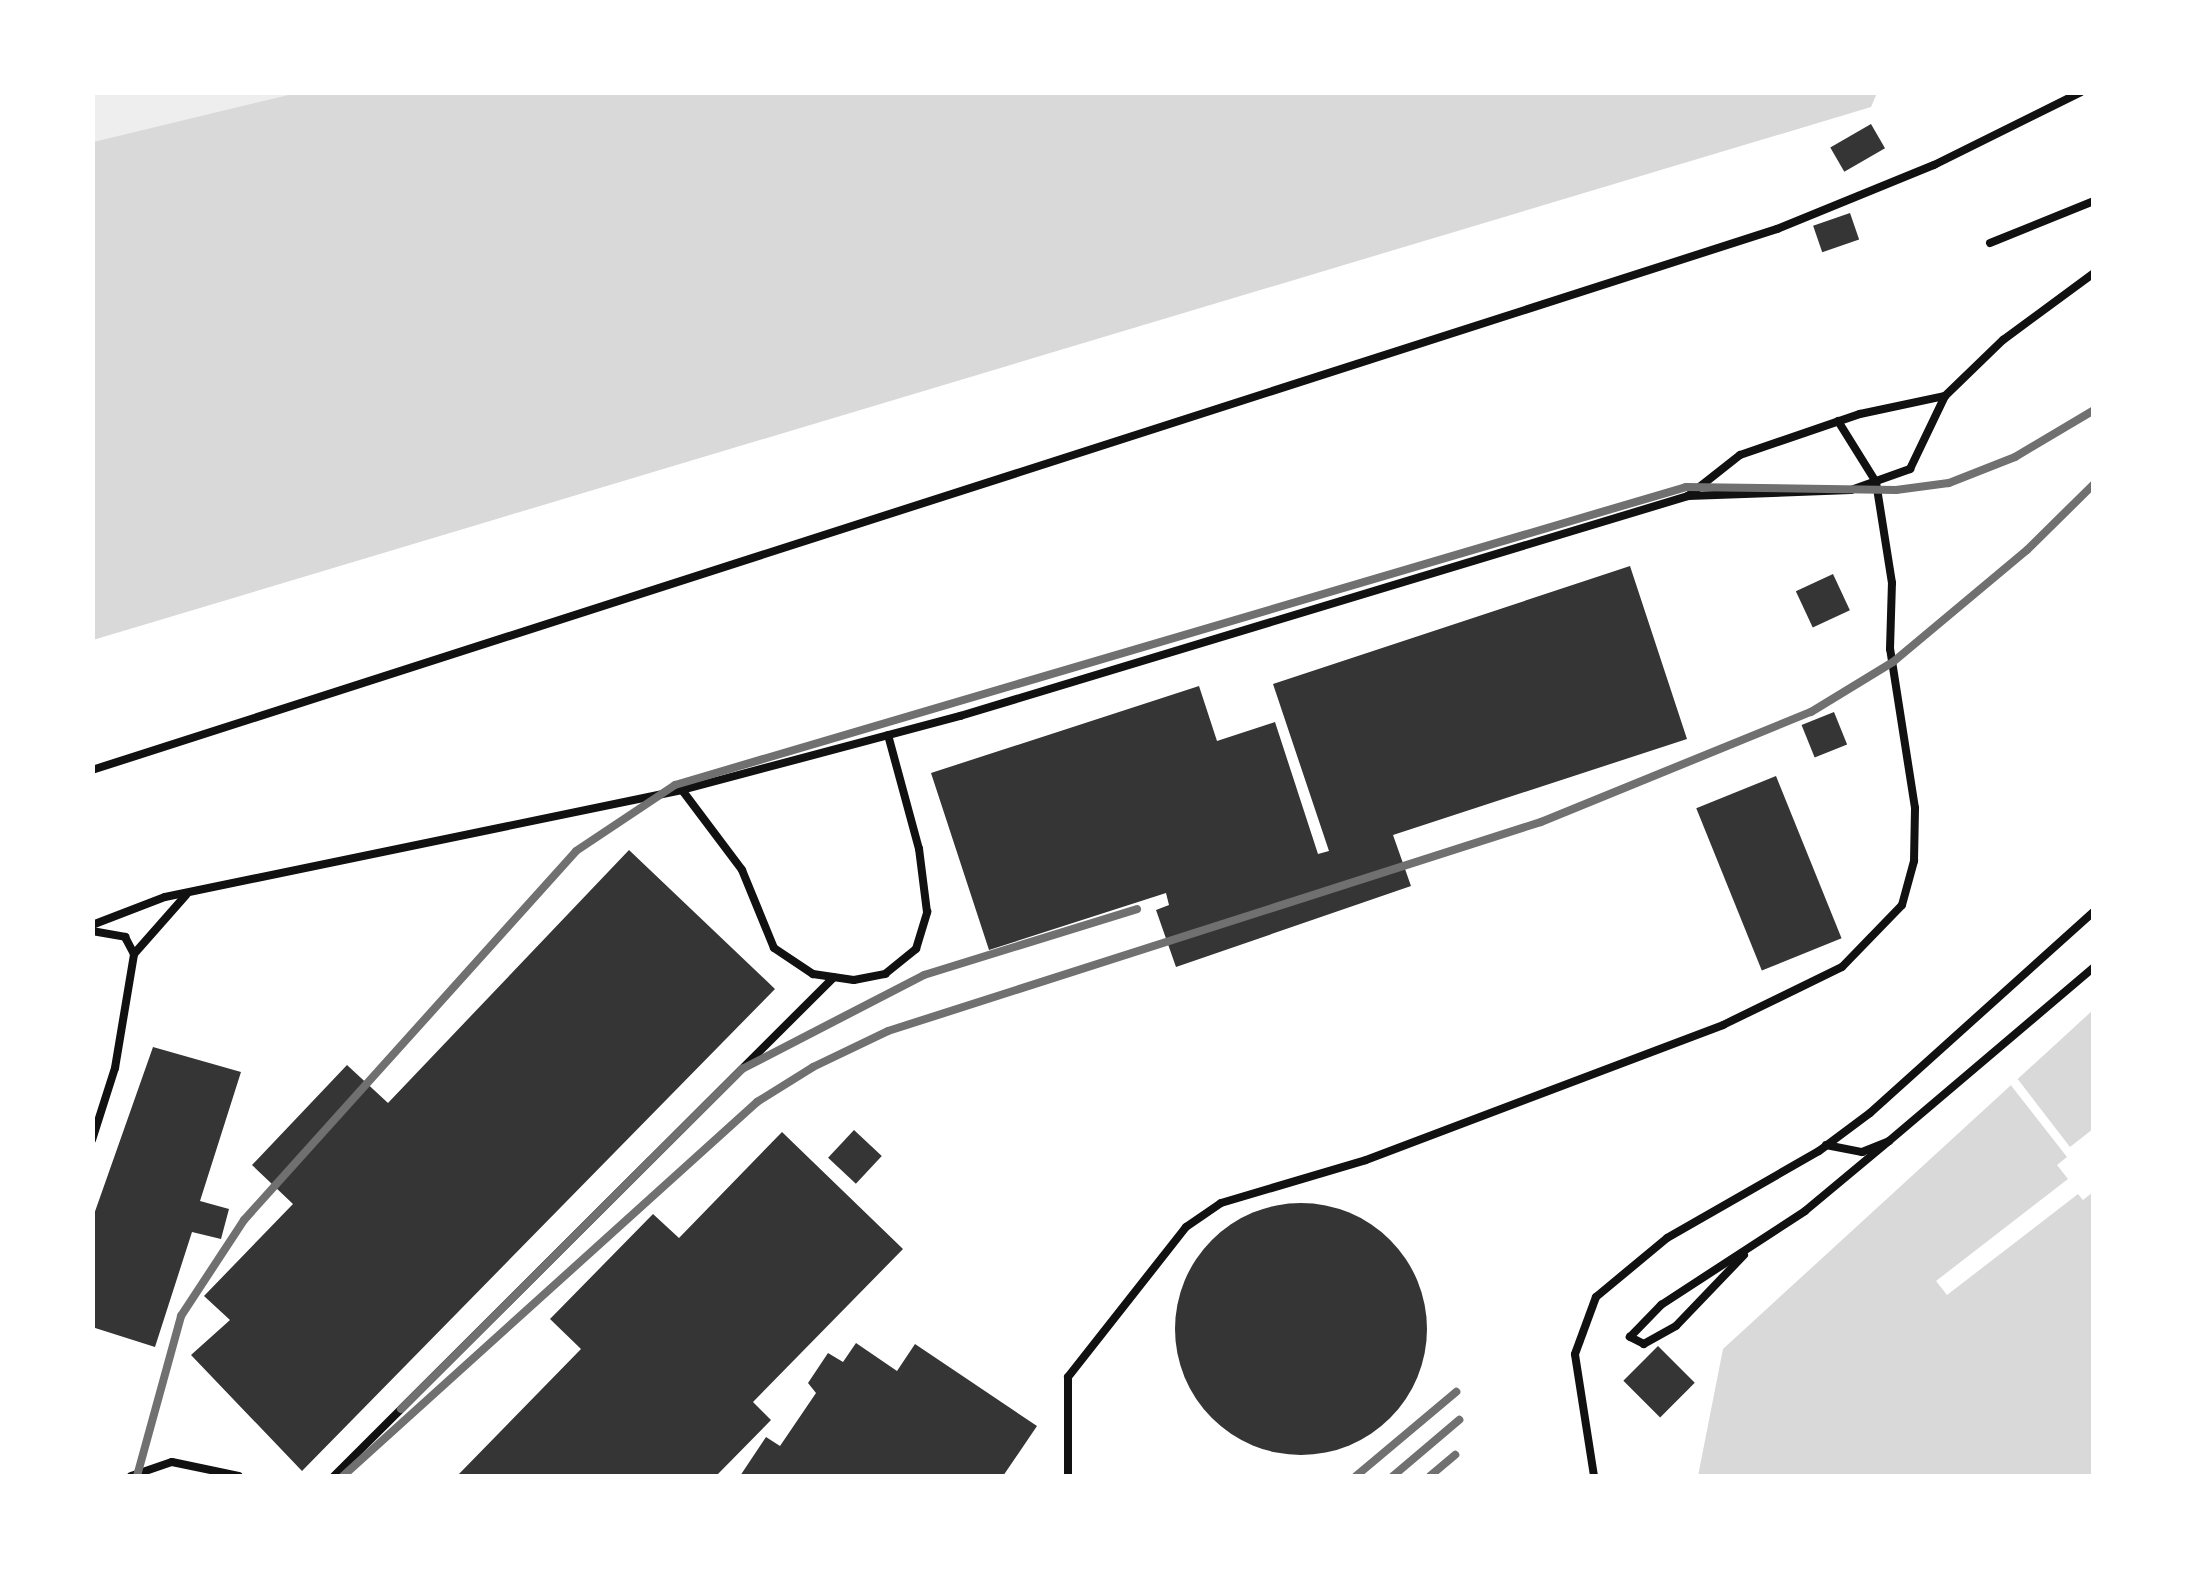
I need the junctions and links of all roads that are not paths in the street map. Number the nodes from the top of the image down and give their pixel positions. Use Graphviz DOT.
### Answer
graph roads {
  1 [pos="2081,92"];
  2 [pos="2094,201"];
  3 [pos="1990,243"];
  4 [pos="2094,273"];
  5 [pos="1946,396"];
  6 [pos="1838,422"];
  7 [pos="1876,482"];
  8 [pos="1688,496"];
  9 [pos="888,735"];
  10 [pos="92,770"];
  11 [pos="682,790"];
  12 [pos="189,892"];
  13 [pos="2094,911"];
  14 [pos="92,928"];
  15 [pos="134,954"];
  16 [pos="2094,967"];
  17 [pos="834,977"];
  18 [pos="92,1140"];
  19 [pos="1888,1141"];
  20 [pos="1826,1146"];
  21 [pos="1744,1255"];
  22 [pos="130,1476"];
  23 [pos="239,1476"];
  24 [pos="334,1476"];
  25 [pos="1068,1476"];
  26 [pos="1594,1476"];
  1 -- 10 [label="lane"];
  2 -- 3 [label="lane"];
  4 -- 5 [label="lane"];
  5 -- 6 [label="lane"];
  5 -- 7 [label="lane"];
  6 -- 7 [label="lane"];
  6 -- 8 [label="lane"];
  7 -- 8 [label="lane"];
  7 -- 25 [label="lane"];
  8 -- 9 [label="lane"];
  9 -- 11 [label="lane"];
  9 -- 17 [label="lane"];
  11 -- 12 [label="lane"];
  11 -- 17 [label="lane"];
  12 -- 14 [label="lane"];
  12 -- 15 [label="lane"];
  13 -- 20 [label="lane"];
  14 -- 15 [label="lane"];
  15 -- 18 [label="lane"];
  16 -- 19 [label="lane"];
  17 -- 24 [label="lane"];
  19 -- 20 [label="lane"];
  19 -- 21 [label="lane"];
  20 -- 26 [label="lane"];
  21 -- 21 [label="lane"];
  22 -- 23 [label="lane"];
}
